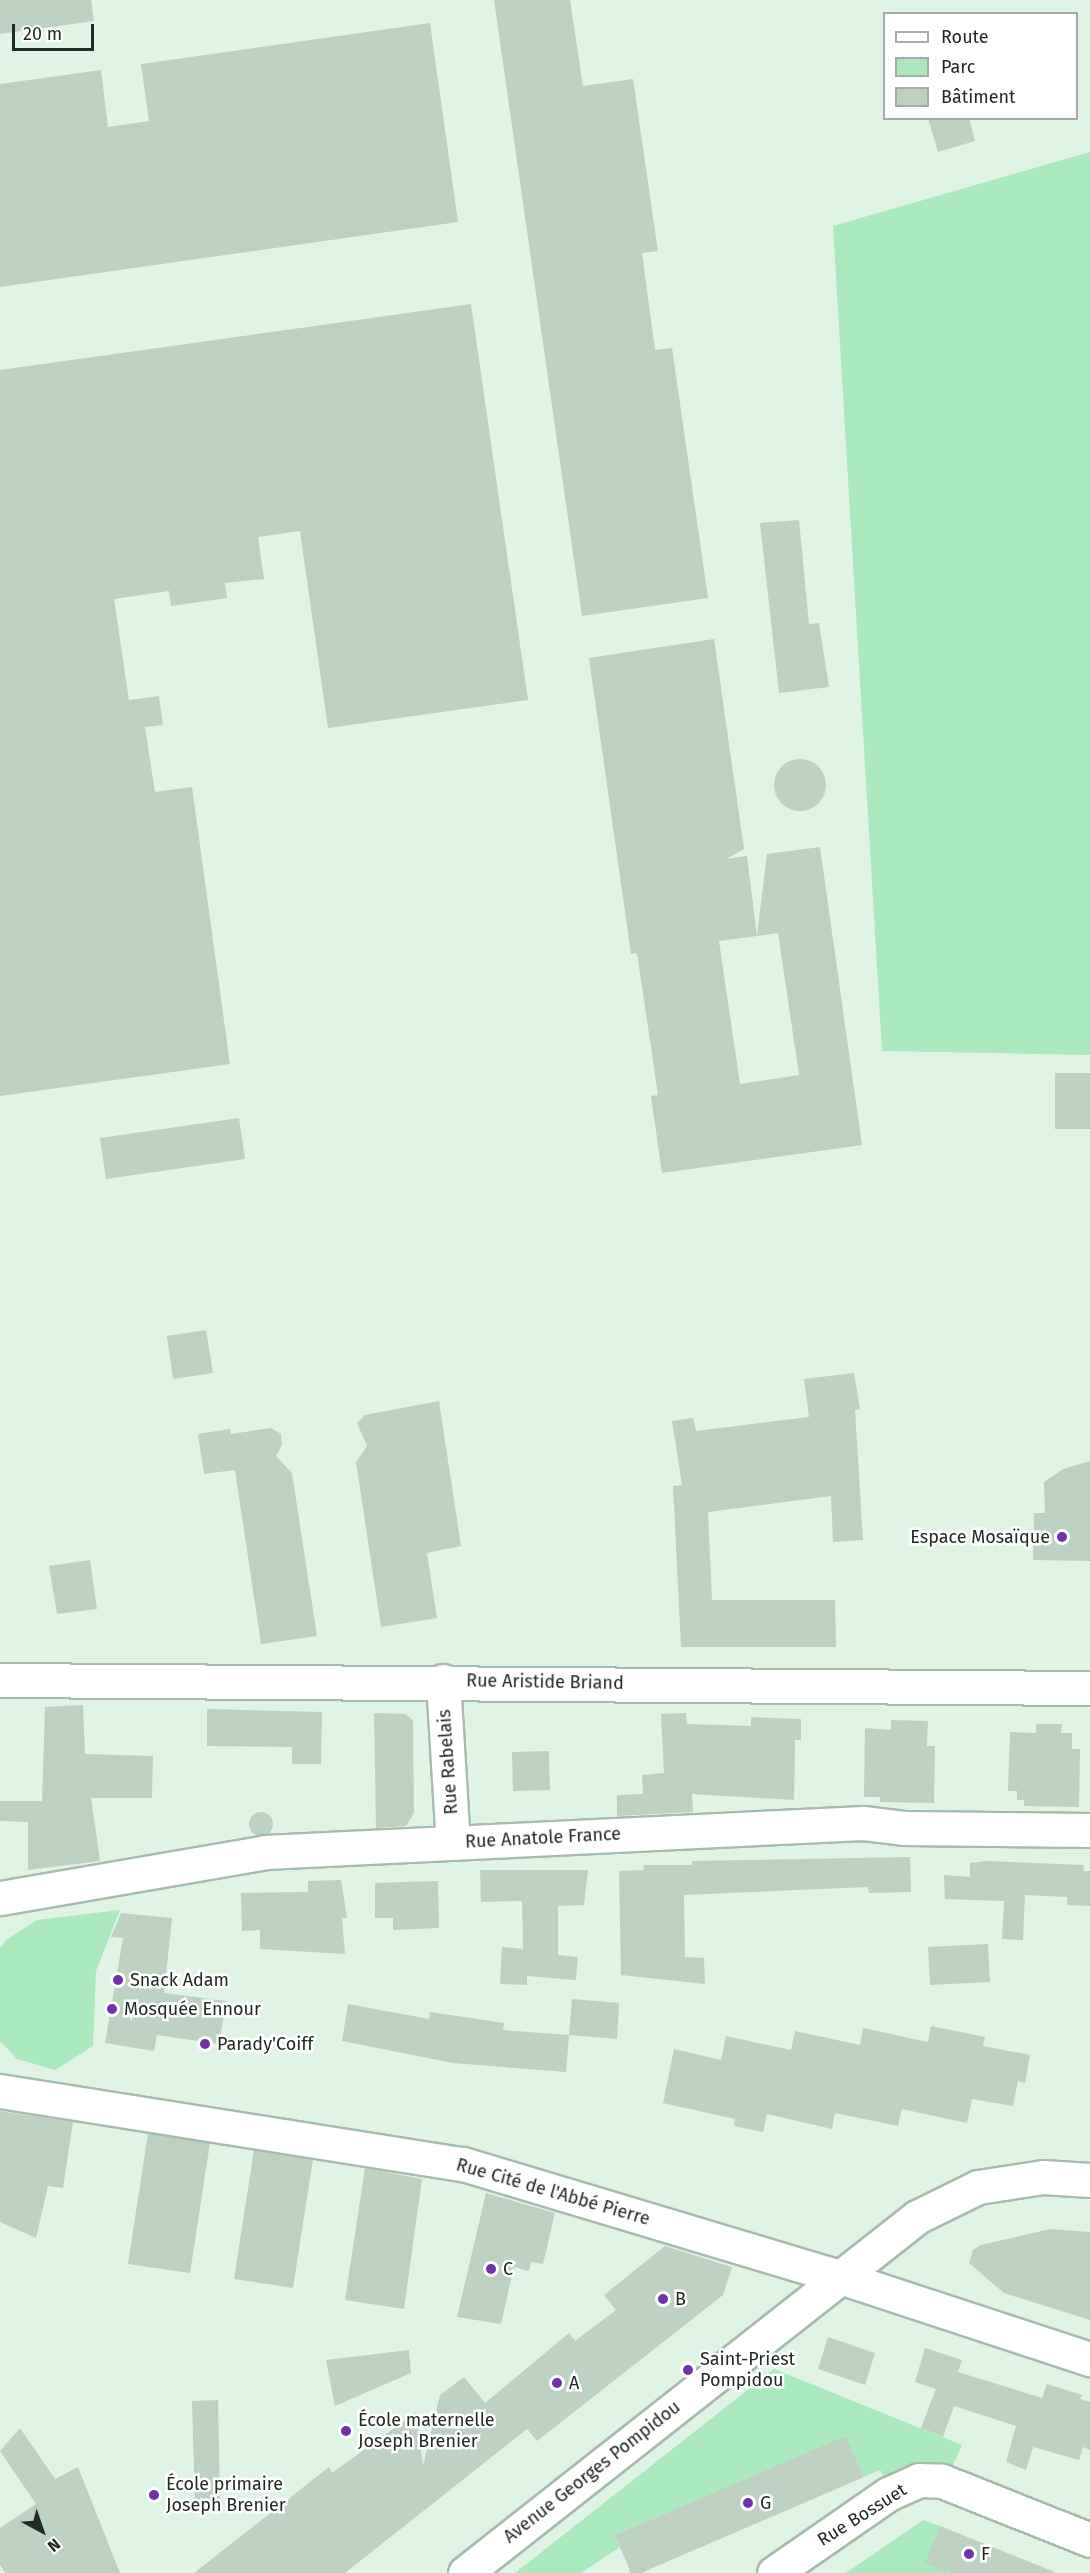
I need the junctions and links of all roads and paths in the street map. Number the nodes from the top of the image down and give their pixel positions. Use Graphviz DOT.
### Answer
graph roads {
  1 [pos="0,1680"];
  2 [pos="443,1681"];
  3 [pos="1090,1688"];
  4 [pos="1090,1830"];
  5 [pos="453,1843"];
  6 [pos="0,1898"];
  7 [pos="0,2091"];
  8 [pos="1090,2180"];
  9 [pos="840,2277"];
  10 [pos="1090,2359"];
  11 [pos="1090,2540"];
  12 [pos="465,2573"];
  13 [pos="774,2573"];
  1 -- 2 [label="street, Rue Aristide Briand"];
  2 -- 3 [label="street, Rue Aristide Briand"];
  2 -- 5 [label="street, Rue Rabelais"];
  4 -- 5 [label="street, Rue Anatole France"];
  5 -- 6 [label="street, Rue Anatole France"];
  7 -- 9 [label="street, Rue Cité de l'Abbé Pierre"];
  8 -- 9 [label="street, Avenue Georges Pompidou"];
  9 -- 10 [label="street, Rue Cité de l'Abbé Pierre"];
  9 -- 12 [label="street, Avenue Georges Pompidou"];
  11 -- 13 [label="street, Rue Bossuet"];
}
